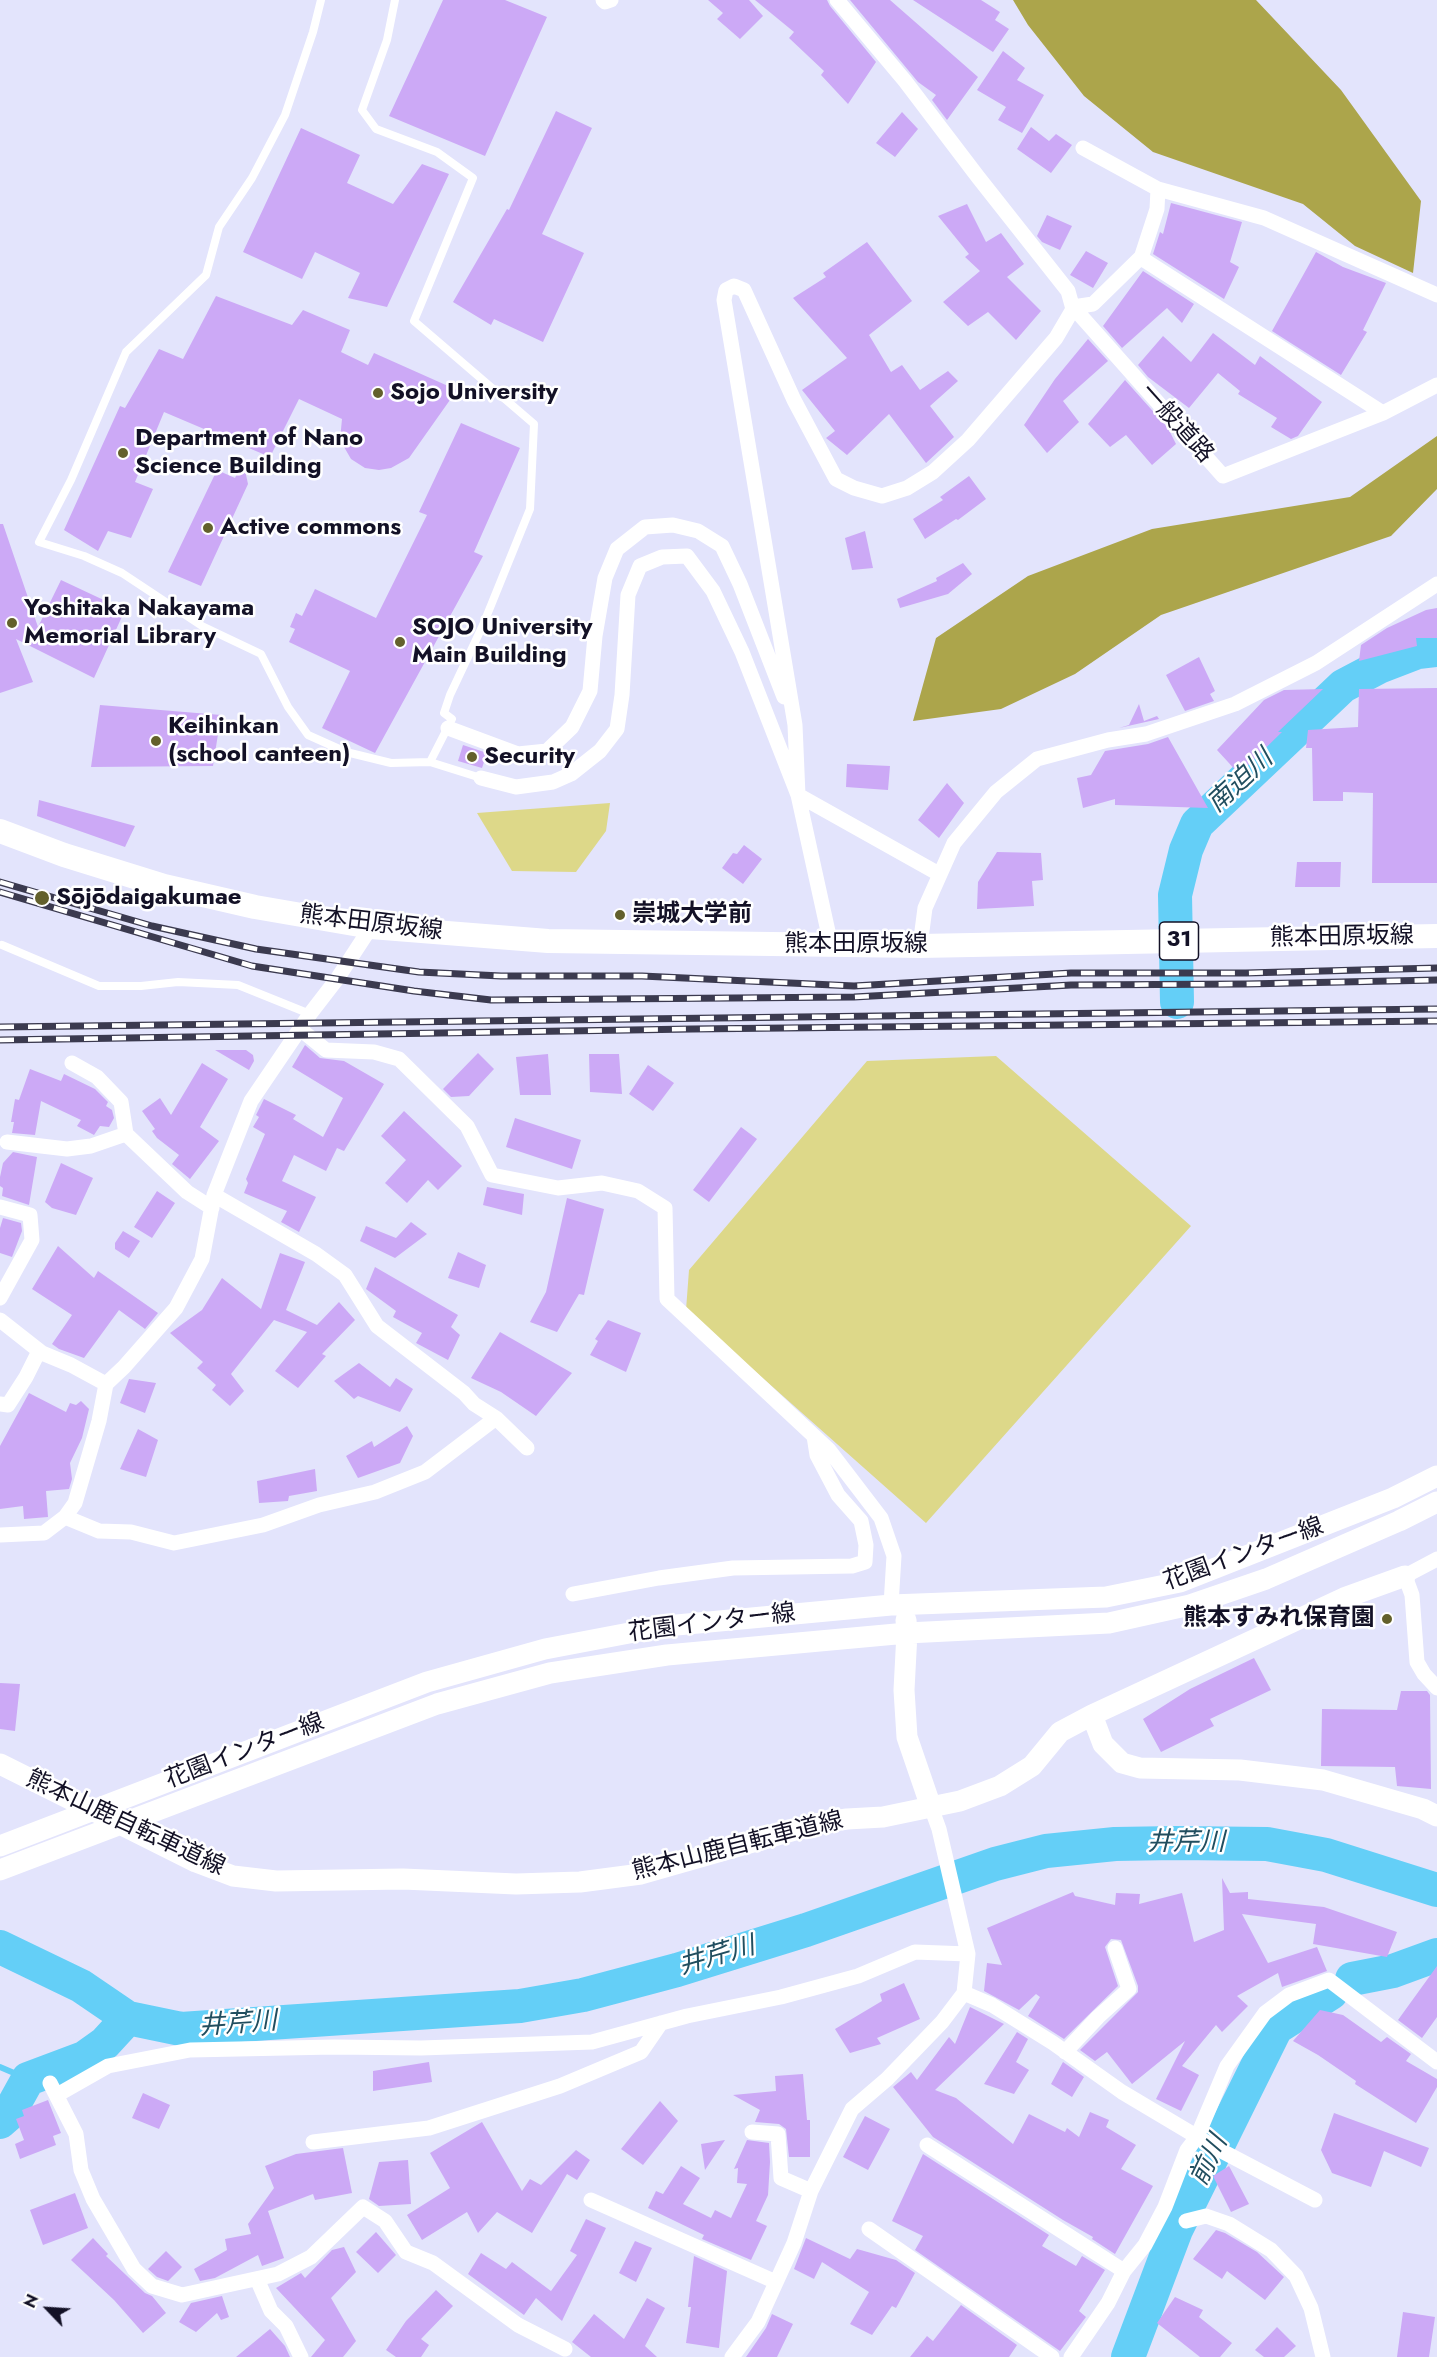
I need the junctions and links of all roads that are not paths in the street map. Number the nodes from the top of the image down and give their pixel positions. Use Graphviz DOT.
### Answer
graph roads {
  1 [pos="321,0"];
  2 [pos="395,0"];
  3 [pos="603,0"];
  4 [pos="611,0"];
  5 [pos="837,0"];
  6 [pos="1083,148"];
  7 [pos="1158,189"];
  8 [pos="1141,258"];
  9 [pos="1437,295"];
  10 [pos="1073,307"];
  11 [pos="1437,385"];
  12 [pos="1383,413"];
  13 [pos="1437,584"];
  14 [pos="795,724"];
  15 [pos="448,728"];
  16 [pos="430,762"];
  17 [pos="481,778"];
  18 [pos="798,795"];
  19 [pos="0,831"];
  20 [pos="939,874"];
  21 [pos="371,927"];
  22 [pos="1437,936"];
  23 [pos="2,945"];
  24 [pos="831,945"];
  25 [pos="920,945"];
  26 [pos="310,1014"];
  27 [pos="300,1029"];
  28 [pos="72,1063"];
  29 [pos="126,1134"];
  30 [pos="7,1142"];
  31 [pos="213,1202"];
  32 [pos="0,1208"];
  33 [pos="0,1298"];
  34 [pos="0,1320"];
  35 [pos="39,1351"];
  36 [pos="106,1384"];
  37 [pos="0,1404"];
  38 [pos="496,1418"];
  39 [pos="814,1436"];
  40 [pos="527,1448"];
  41 [pos="1437,1476"];
  42 [pos="1437,1502"];
  43 [pos="65,1517"];
  44 [pos="0,1535"];
  45 [pos="1437,1559"];
  46 [pos="1405,1576"];
  47 [pos="573,1594"];
  48 [pos="898,1604"];
  49 [pos="907,1633"];
  50 [pos="1437,1688"];
  51 [pos="1092,1715"];
  52 [pos="0,1764"];
  53 [pos="931,1807"];
  54 [pos="1437,1816"];
  55 [pos="0,1846"];
  56 [pos="0,1870"];
  57 [pos="1115,1948"];
  58 [pos="968,1954"];
  59 [pos="964,1993"];
  60 [pos="661,2024"];
  61 [pos="1065,2052"];
  62 [pos="1437,2062"];
  63 [pos="752,2132"];
  64 [pos="1197,2137"];
  65 [pos="313,2142"];
  66 [pos="927,2145"];
  67 [pos="811,2191"];
  68 [pos="591,2200"];
  69 [pos="1315,2200"];
  70 [pos="1186,2221"];
  71 [pos="869,2229"];
  72 [pos="1124,2271"];
  73 [pos="258,2279"];
  74 [pos="776,2282"];
  75 [pos="565,2349"];
  76 [pos="301,2357"];
  77 [pos="732,2357"];
  78 [pos="1052,2357"];
  79 [pos="1071,2357"];
  80 [pos="1323,2357"];
  1 -- 16 [label="lane"];
  2 -- 15 [label="lane"];
  3 -- 4 [label="street"];
  5 -- 10 [label="street"];
  6 -- 7 [label="street"];
  7 -- 8 [label="street"];
  7 -- 9 [label="street"];
  8 -- 10 [label="street"];
  8 -- 12 [label="street"];
  10 -- 12 [label="street, 一般道路"];
  10 -- 14 [label="street"];
  11 -- 12 [label="street, 一般道路"];
  13 -- 20 [label="street"];
  14 -- 15 [label="street"];
  14 -- 18 [label="street"];
  15 -- 16 [label="lane"];
  16 -- 17 [label="lane"];
  17 -- 18 [label="street"];
  18 -- 20 [label="street"];
  18 -- 24 [label="street"];
  19 -- 21 [label="main road, 熊本田原坂線 / 31"];
  20 -- 25 [label="street"];
  21 -- 24 [label="main road, 熊本田原坂線 / 31"];
  21 -- 26 [label="street"];
  22 -- 25 [label="main road, 熊本田原坂線 / 31"];
  23 -- 26 [label="lane"];
  24 -- 25 [label="main road, 熊本田原坂線 / 31"];
  26 -- 27 [label="street"];
  27 -- 31 [label="street"];
  27 -- 39 [label="street"];
  28 -- 29 [label="street"];
  29 -- 30 [label="street"];
  29 -- 31 [label="street"];
  31 -- 36 [label="street"];
  31 -- 38 [label="street"];
  32 -- 33 [label="street"];
  34 -- 35 [label="street"];
  35 -- 36 [label="street"];
  35 -- 37 [label="street"];
  36 -- 43 [label="street"];
  38 -- 40 [label="street"];
  38 -- 43 [label="street"];
  39 -- 47 [label="street"];
  39 -- 48 [label="street"];
  41 -- 48 [label="main road, 花園インター線"];
  42 -- 49 [label="main road, 花園インター線"];
  43 -- 44 [label="street"];
  45 -- 46 [label="street"];
  46 -- 50 [label="street"];
  46 -- 51 [label="main road, 熊本山鹿自転車道線"];
  48 -- 49 [label="main road"];
  48 -- 55 [label="main road, 花園インター線"];
  49 -- 53 [label="main road"];
  49 -- 56 [label="main road, 花園インター線"];
  51 -- 53 [label="main road, 熊本山鹿自転車道線"];
  51 -- 54 [label="main road"];
  52 -- 53 [label="main road, 熊本山鹿自転車道線"];
  53 -- 58 [label="street"];
  57 -- 61 [label="street"];
  58 -- 59 [label="street"];
  58 -- 60 [label="street"];
  59 -- 61 [label="street"];
  59 -- 67 [label="street"];
  60 -- 65 [label="street"];
  60 -- 73 [label="street"];
  61 -- 64 [label="street"];
  62 -- 64 [label="street"];
  63 -- 67 [label="street"];
  64 -- 69 [label="street"];
  64 -- 72 [label="street"];
  66 -- 72 [label="street"];
  67 -- 74 [label="street"];
  68 -- 74 [label="street"];
  70 -- 80 [label="street"];
  71 -- 78 [label="street"];
  72 -- 79 [label="street"];
  73 -- 75 [label="street"];
  73 -- 76 [label="street"];
  74 -- 77 [label="street"];
}
